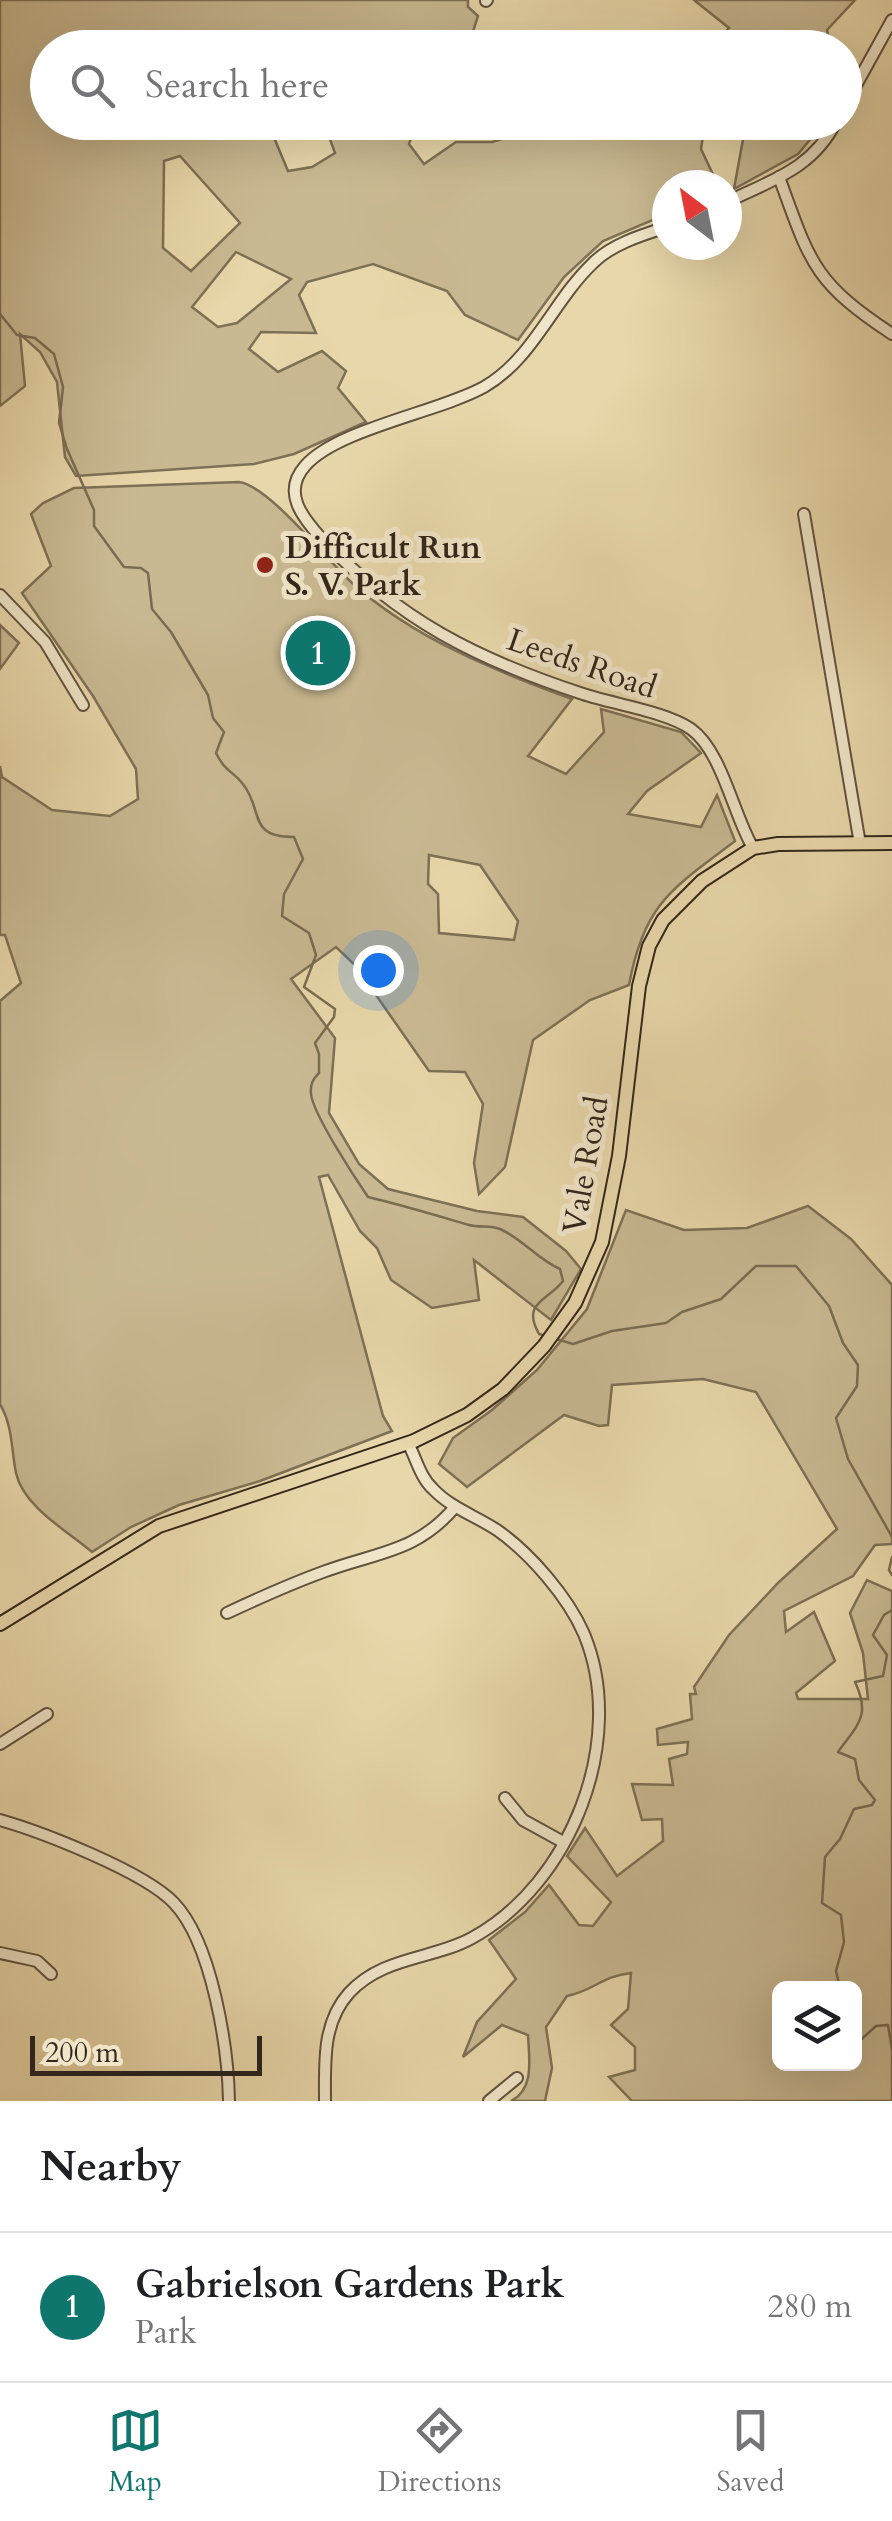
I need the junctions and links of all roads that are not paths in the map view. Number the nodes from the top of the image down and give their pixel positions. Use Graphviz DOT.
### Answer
graph roads {
  1 [pos="892,20"];
  2 [pos="862,74"];
  3 [pos="827,140"];
  4 [pos="779,177"];
  5 [pos="742,195"];
  6 [pos="652,232"];
  7 [pos="892,334"];
  8 [pos="804,514"];
  9 [pos="0,596"];
  10 [pos="82,705"];
  11 [pos="892,843"];
  12 [pos="860,844"];
  13 [pos="753,848"];
  14 [pos="408,1443"];
  15 [pos="456,1507"];
  16 [pos="228,1612"];
  17 [pos="0,1624"];
  18 [pos="47,1714"];
  19 [pos="0,1744"];
  20 [pos="504,1798"];
  21 [pos="0,1820"];
  22 [pos="564,1842"];
  23 [pos="0,1953"];
  24 [pos="51,1974"];
  25 [pos="517,2078"];
  26 [pos="229,2101"];
  27 [pos="325,2101"];
  28 [pos="489,2101"];
  1 -- 2 [label="street"];
  3 -- 4 [label="street"];
  4 -- 5 [label="street"];
  4 -- 7 [label="street"];
  6 -- 13 [label="street, Leeds Road"];
  8 -- 12 [label="street"];
  9 -- 10 [label="street"];
  11 -- 12 [label="main road, Vale Road"];
  12 -- 13 [label="main road, Vale Road"];
  13 -- 14 [label="main road, Vale Road"];
  14 -- 15 [label="street"];
  14 -- 17 [label="main road, Vale Road"];
  15 -- 16 [label="street"];
  15 -- 22 [label="street"];
  18 -- 19 [label="street"];
  20 -- 22 [label="street"];
  21 -- 26 [label="street"];
  22 -- 27 [label="street"];
  23 -- 24 [label="street"];
  25 -- 28 [label="street"];
}
